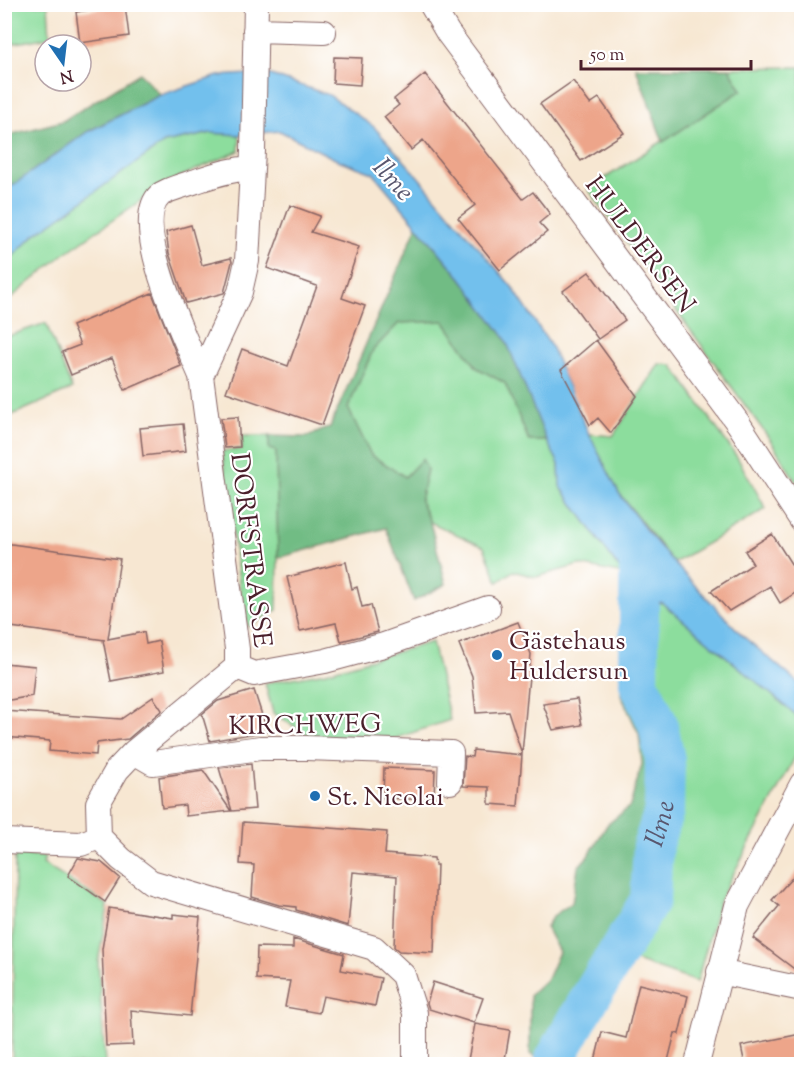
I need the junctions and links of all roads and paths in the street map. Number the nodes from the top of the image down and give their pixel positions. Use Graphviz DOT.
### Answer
graph roads {
  1 [pos="255,4"];
  2 [pos="431,4"];
  3 [pos="255,30"];
  4 [pos="324,32"];
  5 [pos="252,160"];
  6 [pos="201,376"];
  7 [pos="801,521"];
  8 [pos="488,609"];
  9 [pos="237,667"];
  10 [pos="134,752"];
  11 [pos="450,782"];
  12 [pos="801,784"];
  13 [pos="99,837"];
  14 [pos="4,841"];
  15 [pos="719,972"];
  16 [pos="801,989"];
  17 [pos="414,1065"];
  18 [pos="697,1065"];
  1 -- 3 [label="street"];
  2 -- 7 [label="street, HULDERSEN"];
  3 -- 4 [label="street"];
  3 -- 5 [label="street"];
  5 -- 6 [label="street"];
  5 -- 6 [label="street, DORFSTRASSE"];
  6 -- 9 [label="street, DORFSTRASSE"];
  8 -- 9 [label="street"];
  9 -- 10 [label="street, DORFSTRASSE"];
  10 -- 11 [label="street, KIRCHWEG"];
  10 -- 13 [label="street, DORFSTRASSE"];
  12 -- 15 [label="street"];
  13 -- 14 [label="street"];
  13 -- 17 [label="street"];
  15 -- 16 [label="street"];
  15 -- 18 [label="street"];
}
